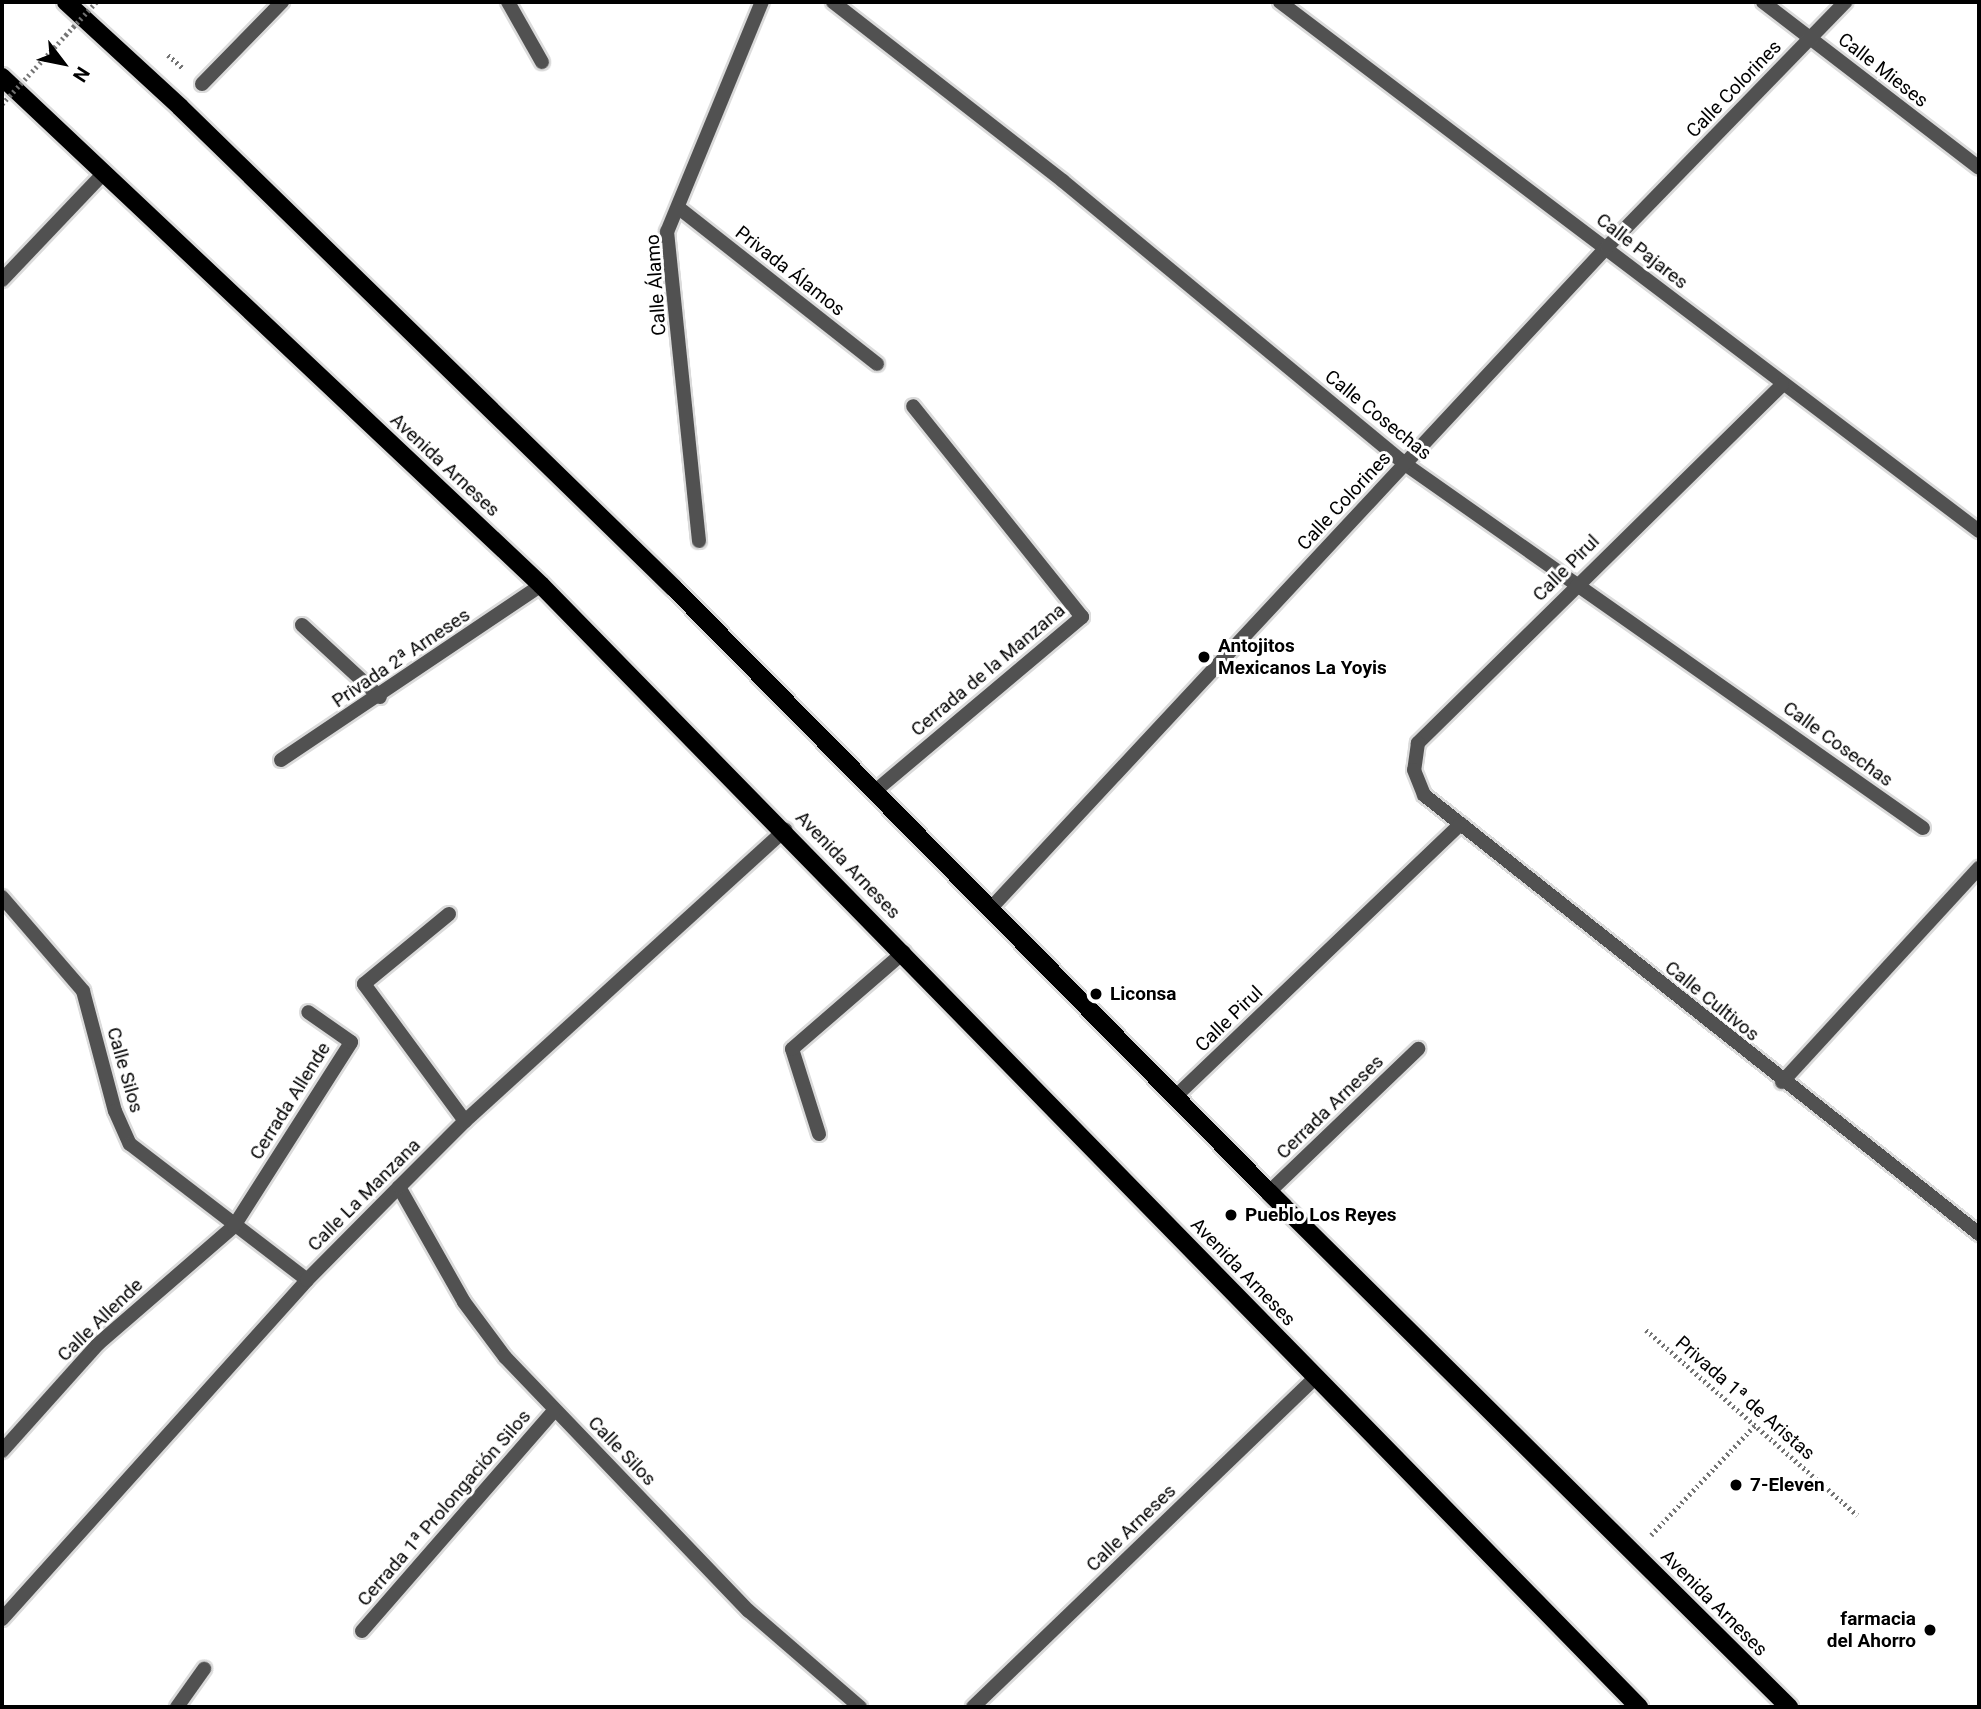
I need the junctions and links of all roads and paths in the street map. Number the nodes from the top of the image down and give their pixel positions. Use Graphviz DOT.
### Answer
graph roads {
  1 [pos="66,2"];
  2 [pos="96,2"];
  3 [pos="282,2"];
  4 [pos="508,2"];
  5 [pos="762,2"];
  6 [pos="833,2"];
  7 [pos="1280,2"];
  8 [pos="1763,2"];
  9 [pos="1845,2"];
  10 [pos="1810,38"];
  11 [pos="162,50"];
  12 [pos="542,62"];
  13 [pos="2,77"];
  14 [pos="202,84"];
  15 [pos="2,104"];
  16 [pos="1979,169"];
  17 [pos="104,173"];
  18 [pos="679,208"];
  19 [pos="1607,247"];
  20 [pos="2,280"];
  21 [pos="877,364"];
  22 [pos="1782,385"];
  23 [pos="913,406"];
  24 [pos="1405,464"];
  25 [pos="1979,531"];
  26 [pos="699,541"];
  27 [pos="1579,582"];
  28 [pos="541,585"];
  29 [pos="302,625"];
  30 [pos="380,697"];
  31 [pos="281,761"];
  32 [pos="874,792"];
  33 [pos="1424,795"];
  34 [pos="1461,824"];
  35 [pos="1923,828"];
  36 [pos="785,830"];
  37 [pos="1979,868"];
  38 [pos="2,897"];
  39 [pos="991,908"];
  40 [pos="449,914"];
  41 [pos="904,952"];
  42 [pos="307,1012"];
  43 [pos="1418,1049"];
  44 [pos="1782,1082"];
  45 [pos="1176,1096"];
  46 [pos="465,1121"];
  47 [pos="819,1134"];
  48 [pos="399,1187"];
  49 [pos="1269,1192"];
  50 [pos="234,1226"];
  51 [pos="1979,1234"];
  52 [pos="307,1280"];
  53 [pos="1646,1330"];
  54 [pos="1317,1377"];
  55 [pos="555,1410"];
  56 [pos="1755,1426"];
  57 [pos="2,1451"];
  58 [pos="1857,1515"];
  59 [pos="1634,1553"];
  60 [pos="2,1619"];
  61 [pos="362,1631"];
  62 [pos="204,1669"];
  63 [pos="178,1707"];
  64 [pos="860,1707"];
  65 [pos="973,1707"];
  66 [pos="1639,1707"];
  67 [pos="1789,1707"];
  1 -- 32 [label="main road, Avenida Arneses"];
  2 -- 15 [label="path, bridge"];
  3 -- 14 [label="street"];
  4 -- 12 [label="street"];
  5 -- 18 [label="street, Calle Álamo"];
  6 -- 24 [label="street, Calle Cosechas"];
  7 -- 19 [label="street, Calle Pajares"];
  8 -- 10 [label="street, Calle Mieses"];
  9 -- 10 [label="street, Calle Colorines"];
  10 -- 16 [label="street, Calle Mieses"];
  10 -- 19 [label="street, Calle Colorines"];
  11 -- 14 [label="path"];
  13 -- 17 [label="main road, Avenida Arneses"];
  17 -- 20 [label="street"];
  17 -- 28 [label="main road, Avenida Arneses"];
  18 -- 21 [label="street, Privada Álamos"];
  18 -- 26 [label="street, Calle Álamo"];
  19 -- 22 [label="street, Calle Pajares"];
  19 -- 24 [label="street, Calle Colorines"];
  22 -- 25 [label="street, Calle Pajares"];
  22 -- 27 [label="street, Calle Pirul"];
  23 -- 32 [label="street, Cerrada de la Manzana"];
  24 -- 27 [label="street, Calle Cosechas"];
  24 -- 39 [label="street, Calle Colorines"];
  27 -- 33 [label="street, Calle Pirul"];
  27 -- 35 [label="street, Calle Cosechas"];
  28 -- 30 [label="street, Privada 2ª Arneses"];
  28 -- 36 [label="main road, Avenida Arneses"];
  29 -- 30 [label="street"];
  30 -- 31 [label="street, Privada 2ª Arneses"];
  32 -- 39 [label="main road, Avenida Arneses"];
  33 -- 34 [label="street, Calle Cultivos"];
  34 -- 44 [label="street, Calle Cultivos"];
  34 -- 45 [label="street, Calle Pirul"];
  36 -- 41 [label="main road, Avenida Arneses"];
  36 -- 46 [label="street, Calle La Manzana"];
  37 -- 44 [label="street"];
  38 -- 50 [label="street, Calle Silos"];
  39 -- 45 [label="main road, Avenida Arneses"];
  40 -- 46 [label="street"];
  41 -- 47 [label="street"];
  41 -- 54 [label="main road, Avenida Arneses"];
  42 -- 50 [label="street, Cerrada Allende"];
  43 -- 49 [label="street, Cerrada Arneses"];
  44 -- 51 [label="street, Calle Cultivos"];
  45 -- 49 [label="main road, Avenida Arneses"];
  46 -- 48 [label="street, Calle La Manzana"];
  48 -- 52 [label="street, Calle La Manzana"];
  48 -- 55 [label="street, Calle Silos"];
  49 -- 59 [label="main road, Avenida Arneses"];
  50 -- 52 [label="street, Calle Silos"];
  50 -- 57 [label="street, Calle Allende"];
  52 -- 60 [label="street, Calle La Manzana"];
  53 -- 56 [label="path, Privada 1ª de Aristas"];
  54 -- 65 [label="street, Calle Arneses"];
  54 -- 66 [label="main road, Avenida Arneses"];
  55 -- 61 [label="street, Cerrada 1ª Prolongación Silos"];
  55 -- 64 [label="street, Calle Silos"];
  56 -- 58 [label="path, Privada 1ª de Aristas"];
  56 -- 59 [label="path"];
  59 -- 67 [label="main road, Avenida Arneses"];
  62 -- 63 [label="street"];
}
